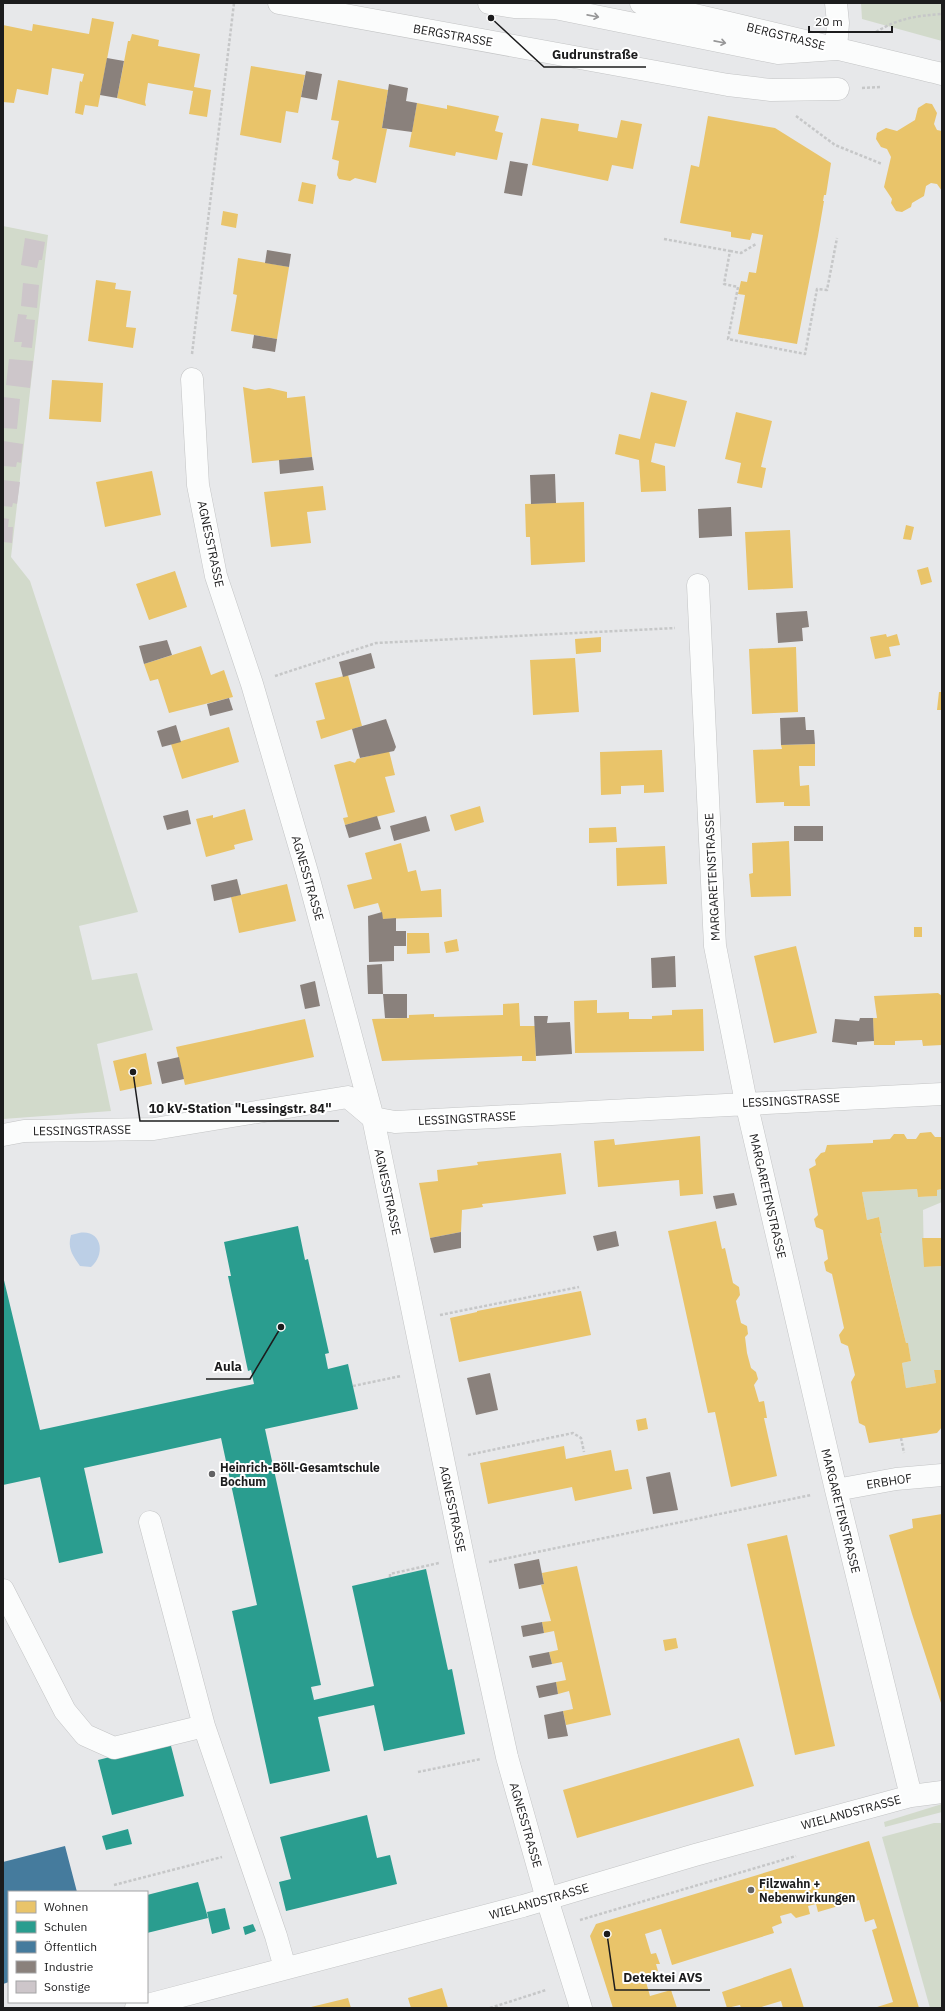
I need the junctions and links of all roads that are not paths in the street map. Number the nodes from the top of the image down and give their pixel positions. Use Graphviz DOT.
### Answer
graph roads {
  1 [pos="279,3"];
  2 [pos="490,3"];
  3 [pos="641,3"];
  4 [pos="836,3"];
  5 [pos="368,11"];
  6 [pos="836,49"];
  7 [pos="942,74"];
  8 [pos="838,89"];
  9 [pos="192,379"];
  10 [pos="698,585"];
  11 [pos="942,1094"];
  12 [pos="746,1102"];
  13 [pos="373,1118"];
  14 [pos="3,1135"];
  15 [pos="942,1475"];
  16 [pos="836,1490"];
  17 [pos="150,1522"];
  18 [pos="3,1590"];
  19 [pos="204,1726"];
  20 [pos="942,1792"];
  21 [pos="911,1796"];
  22 [pos="547,1899"];
  23 [pos="285,1968"];
  24 [pos="136,2008"];
  25 [pos="581,2008"];
  1 -- 5 [label="street, BERGSTRASSE"];
  2 -- 6 [label="street, BERGSTRASSE, one-way"];
  3 -- 6 [label="street, BERGSTRASSE"];
  4 -- 6 [label="street"];
  5 -- 8 [label="street, BERGSTRASSE"];
  6 -- 7 [label="street, BERGSTRASSE"];
  9 -- 13 [label="street, AGNESSTRASSE"];
  10 -- 12 [label="street, MARGARETENSTRASSE"];
  11 -- 12 [label="street, LESSINGSTRASSE"];
  12 -- 13 [label="street, LESSINGSTRASSE"];
  12 -- 16 [label="street, MARGARETENSTRASSE"];
  13 -- 14 [label="street, LESSINGSTRASSE"];
  13 -- 22 [label="street, AGNESSTRASSE"];
  15 -- 16 [label="street, ERBHOF"];
  16 -- 21 [label="street, MARGARETENSTRASSE"];
  17 -- 19 [label="street"];
  18 -- 19 [label="street"];
  19 -- 23 [label="street"];
  20 -- 21 [label="street, WIELANDSTRASSE"];
  21 -- 22 [label="street, WIELANDSTRASSE"];
  22 -- 23 [label="street, WIELANDSTRASSE"];
  22 -- 25 [label="street, AGNESSTRASSE"];
  23 -- 24 [label="street, WIELANDSTRASSE"];
}
